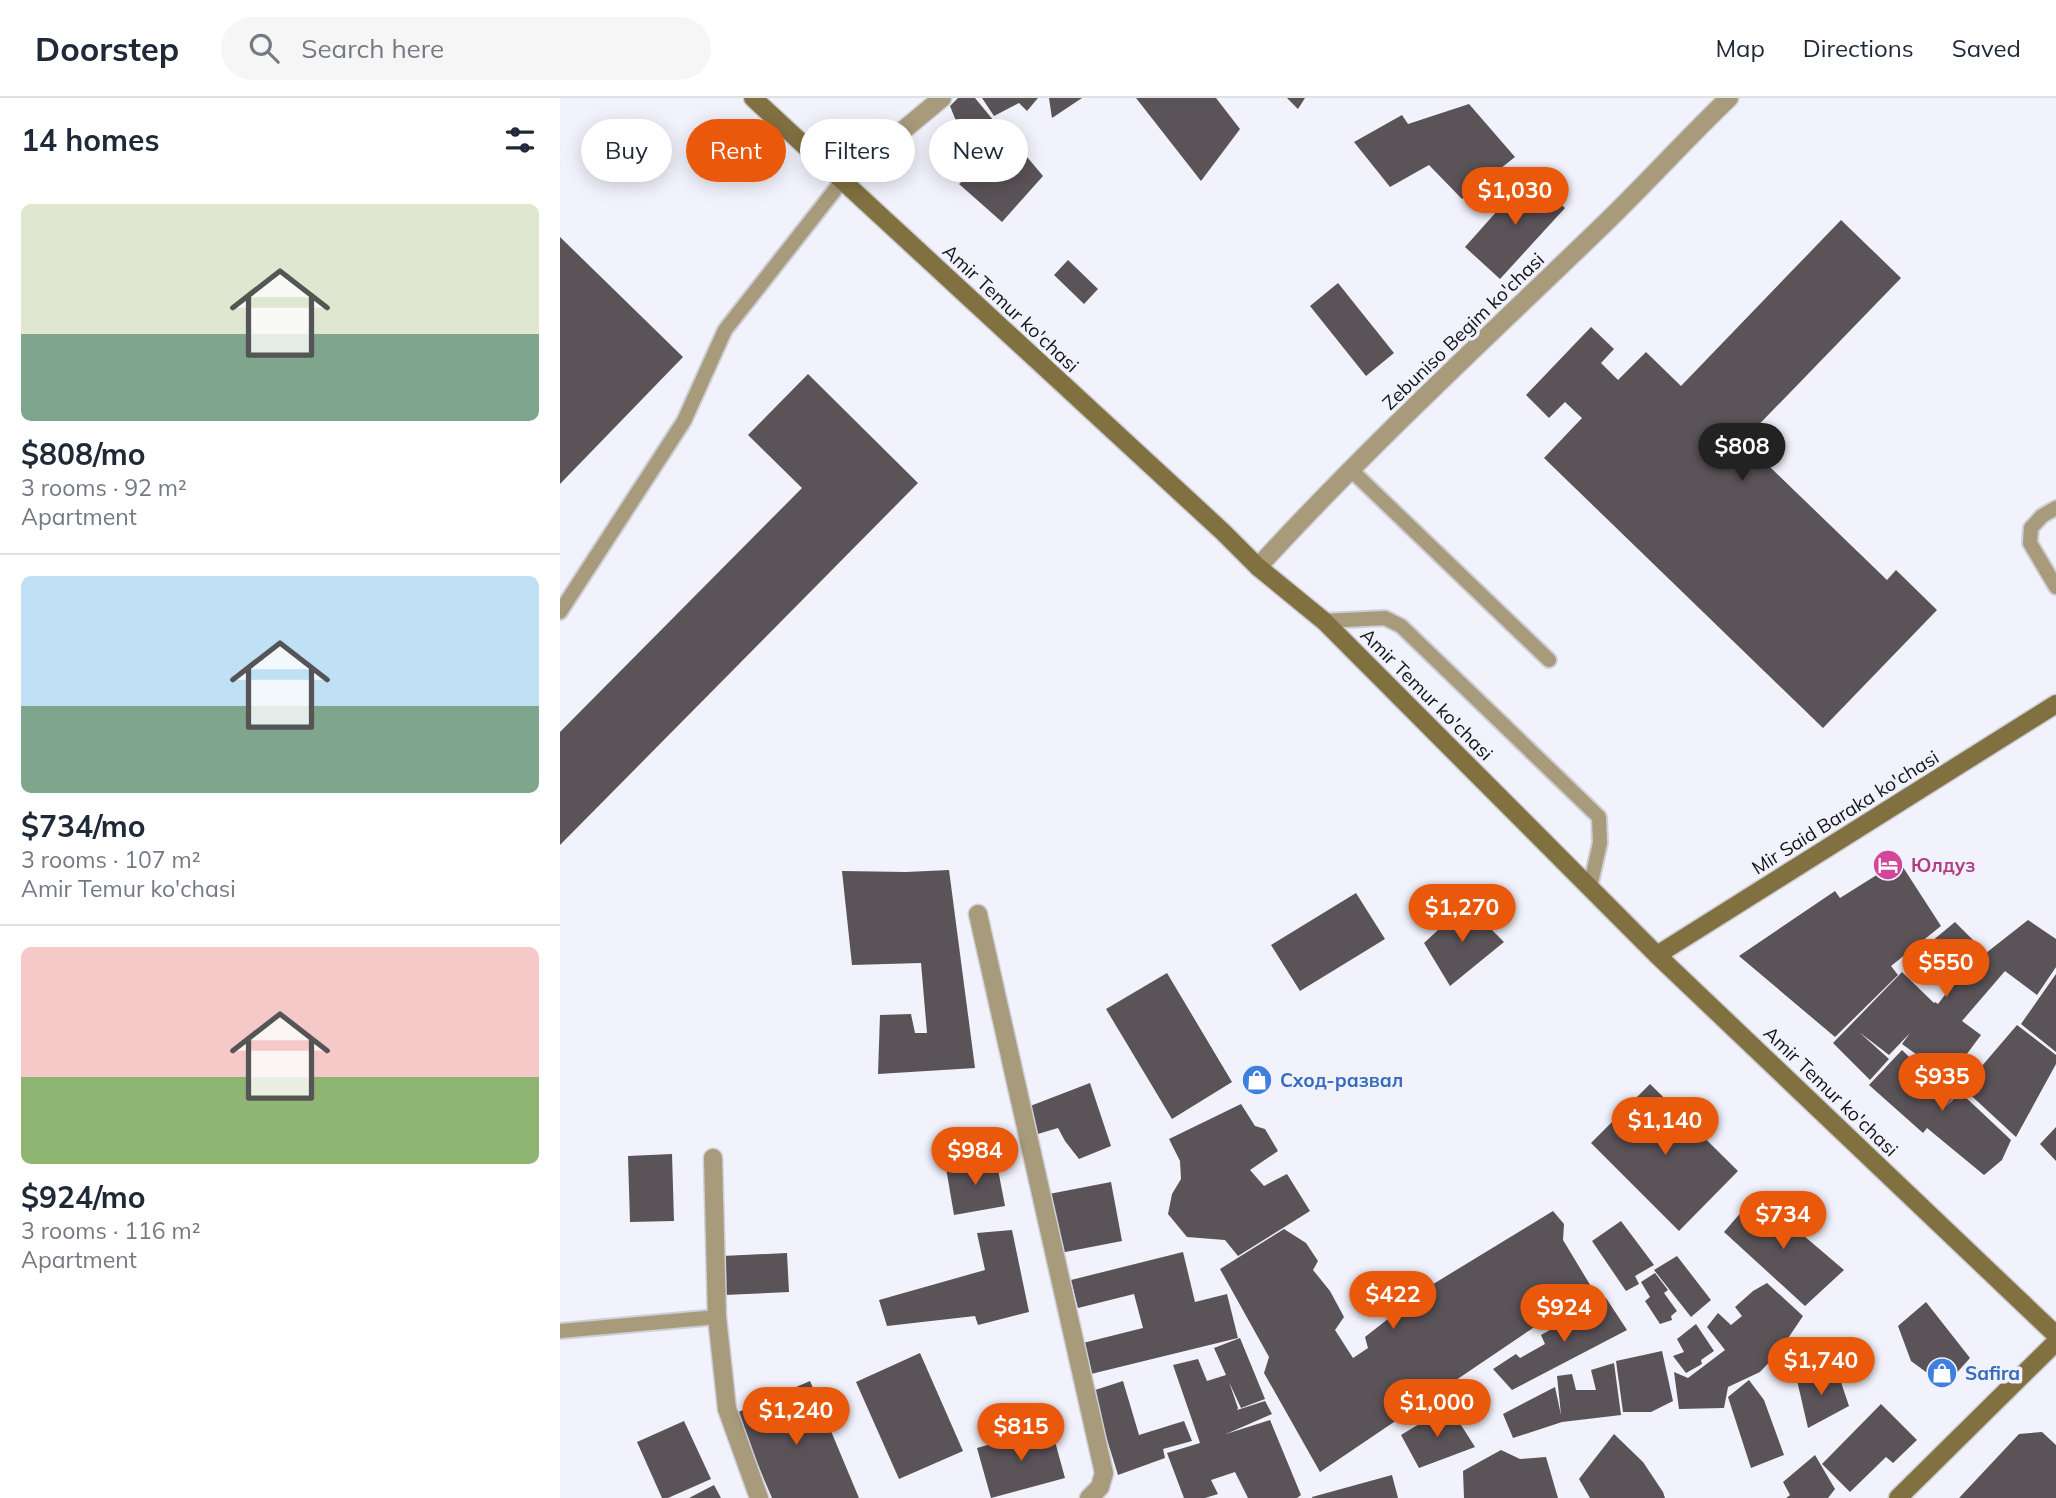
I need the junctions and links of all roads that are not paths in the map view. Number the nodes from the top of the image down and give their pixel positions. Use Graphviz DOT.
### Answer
graph roads {
  1 [pos="753,98"];
  2 [pos="942,98"];
  3 [pos="1729,98"];
  4 [pos="915,120"];
  5 [pos="800,142"];
  6 [pos="841,182"];
  7 [pos="843,182"];
  8 [pos="1350,469"];
  9 [pos="2056,508"];
  10 [pos="1258,567"];
  11 [pos="2056,587"];
  12 [pos="560,612"];
  13 [pos="1324,621"];
  14 [pos="1549,660"];
  15 [pos="2056,704"];
  16 [pos="1590,887"];
  17 [pos="978,914"];
  18 [pos="1657,955"];
  19 [pos="713,1158"];
  20 [pos="717,1317"];
  21 [pos="560,1331"];
  22 [pos="2056,1335"];
  23 [pos="2056,1342"];
  24 [pos="758,1498"];
  25 [pos="1089,1498"];
  26 [pos="1898,1498"];
  1 -- 5 [label="main road, Amir Temur ko'chasi"];
  2 -- 4 [label="street"];
  3 -- 8 [label="street, Zebuniso Begim ko'chasi"];
  6 -- 12 [label="lane"];
  7 -- 10 [label="main road, Amir Temur ko'chasi"];
  8 -- 10 [label="street, Zebuniso Begim ko'chasi"];
  8 -- 14 [label="lane"];
  9 -- 11 [label="lane"];
  10 -- 13 [label="main road, Amir Temur ko'chasi"];
  13 -- 16 [label="main road, Amir Temur ko'chasi"];
  13 -- 16 [label="lane"];
  15 -- 18 [label="main road, Mir Said Baraka ko'chasi"];
  16 -- 18 [label="main road, Amir Temur ko'chasi"];
  17 -- 25 [label="street"];
  18 -- 22 [label="main road, Amir Temur ko'chasi"];
  19 -- 20 [label="street"];
  20 -- 21 [label="lane"];
  20 -- 24 [label="street"];
  23 -- 26 [label="main road"];
}
